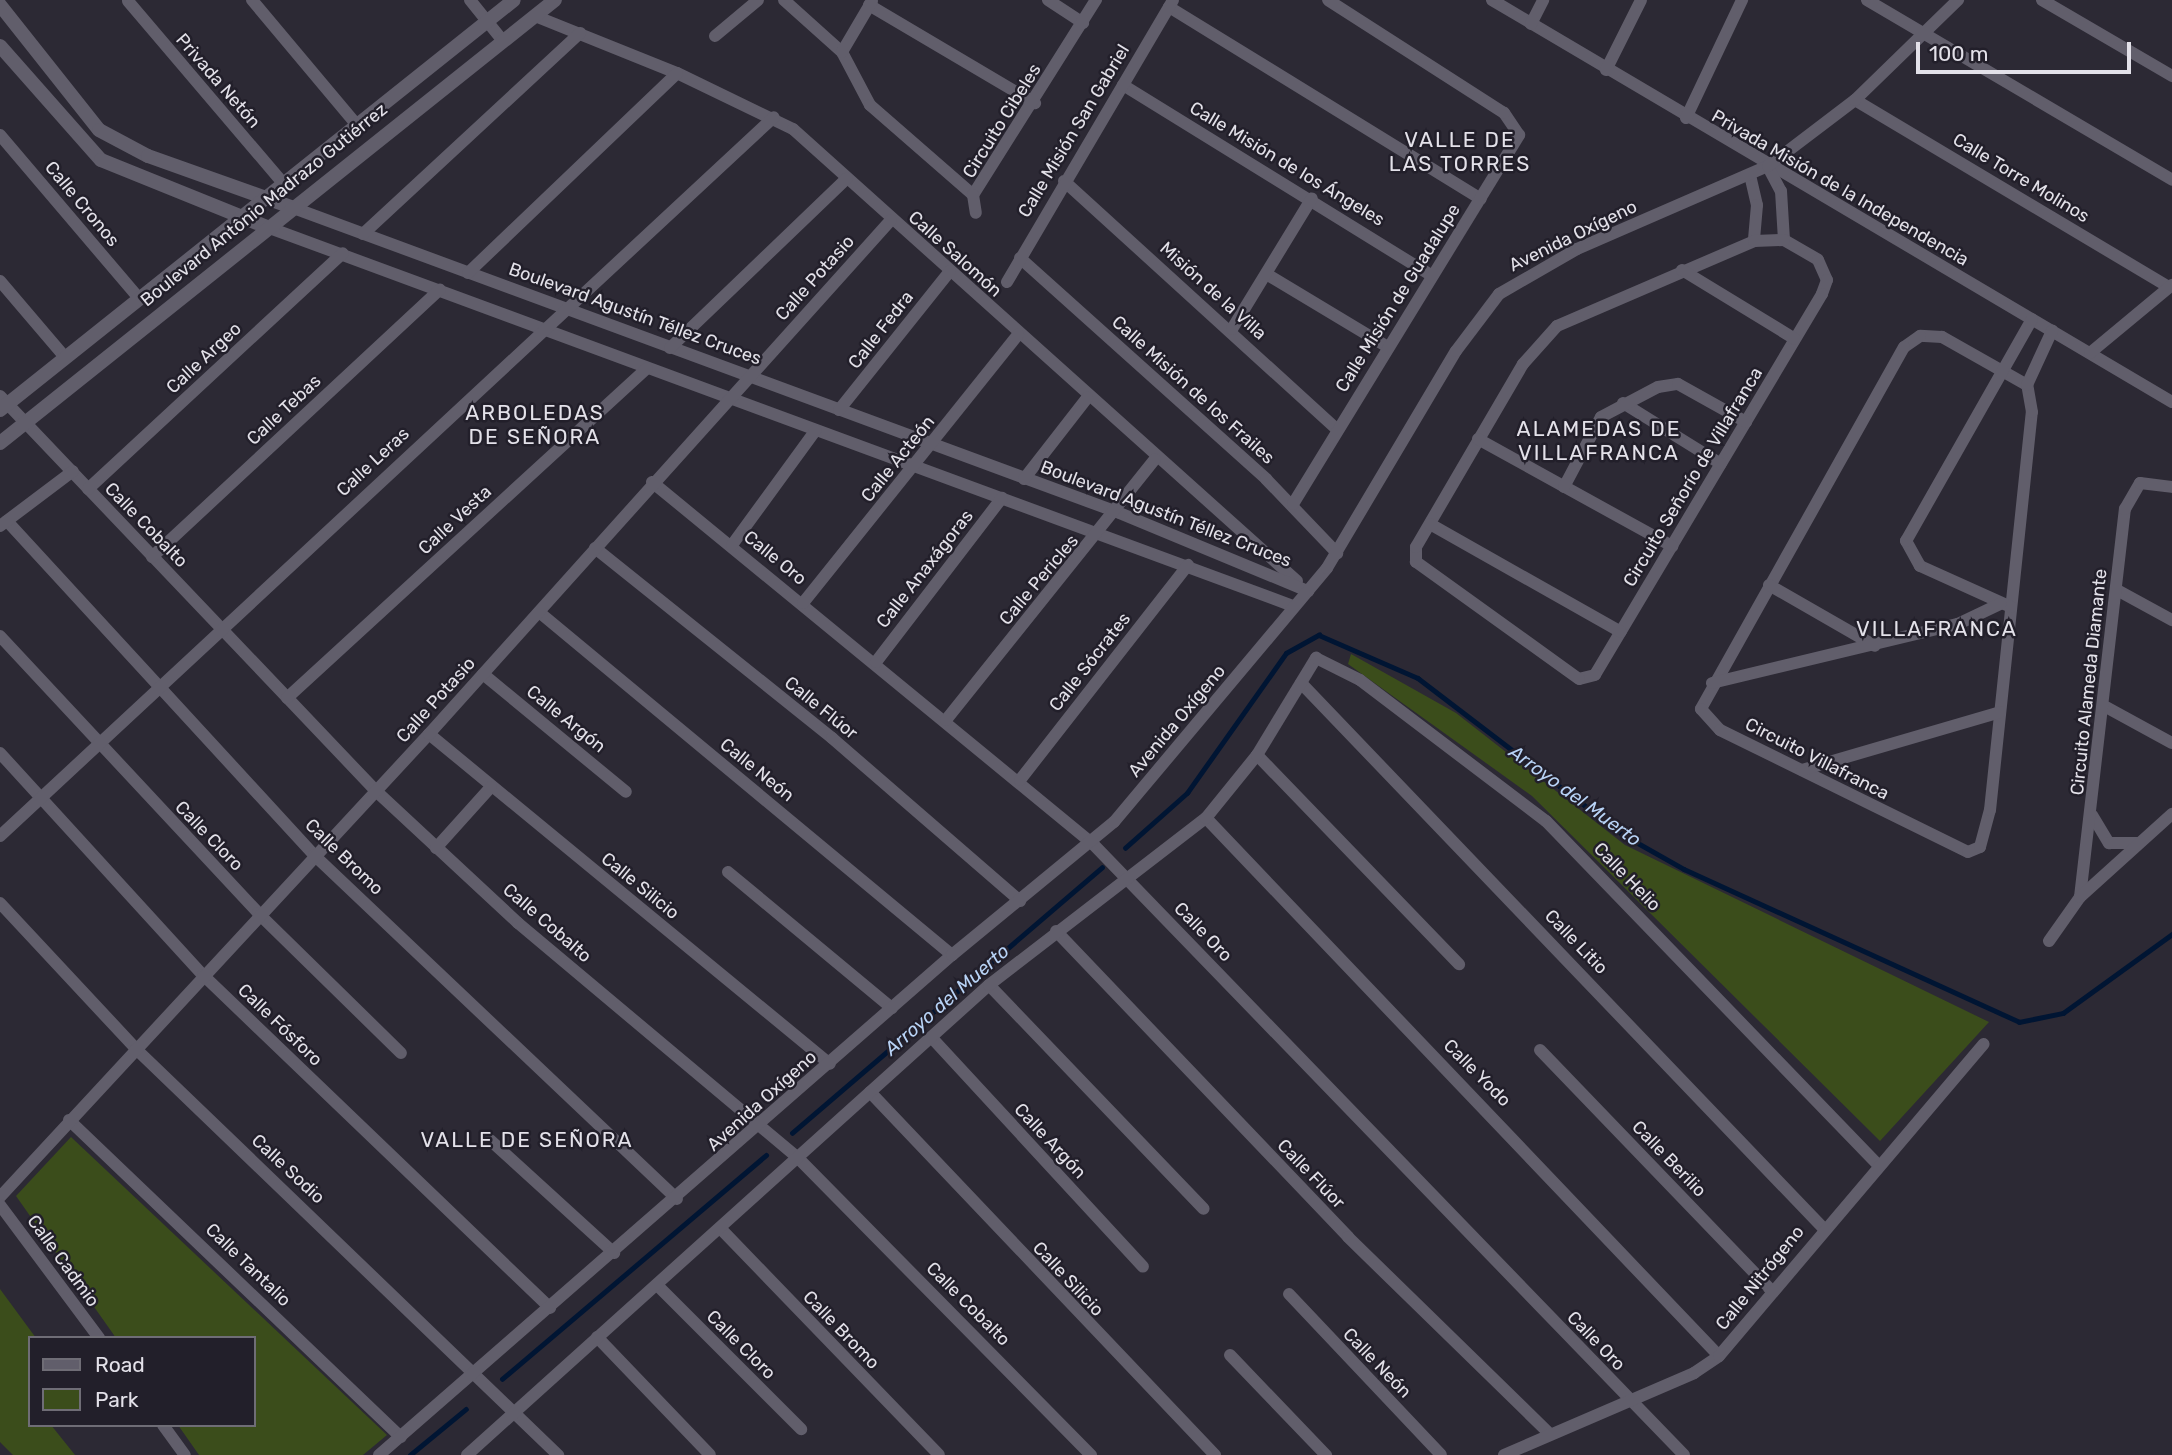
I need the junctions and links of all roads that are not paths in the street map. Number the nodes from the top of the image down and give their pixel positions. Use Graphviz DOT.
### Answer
graph roads {
  1 [pos="252,0"];
  2 [pos="470,0"];
  3 [pos="514,0"];
  4 [pos="555,0"];
  5 [pos="758,0"];
  6 [pos="784,0"];
  7 [pos="1048,0"];
  8 [pos="1096,0"];
  9 [pos="1328,0"];
  10 [pos="1492,0"];
  11 [pos="1543,0"];
  12 [pos="1641,0"];
  13 [pos="1742,0"];
  14 [pos="1867,0"];
  15 [pos="1958,0"];
  16 [pos="2042,0"];
  17 [pos="128,1"];
  18 [pos="871,3"];
  19 [pos="1171,3"];
  20 [pos="0,5"];
  21 [pos="535,16"];
  22 [pos="488,21"];
  23 [pos="1083,23"];
  24 [pos="1531,24"];
  25 [pos="580,33"];
  26 [pos="1926,33"];
  27 [pos="715,36"];
  28 [pos="503,41"];
  29 [pos="0,47"];
  30 [pos="842,51"];
  31 [pos="1606,71"];
  32 [pos="677,73"];
  33 [pos="2172,76"];
  34 [pos="1123,85"];
  35 [pos="1855,100"];
  36 [pos="1035,103"];
  37 [pos="774,117"];
  38 [pos="1686,118"];
  39 [pos="356,124"];
  40 [pos="0,135"];
  41 [pos="1768,166"];
  42 [pos="1750,175"];
  43 [pos="847,178"];
  44 [pos="2172,180"];
  45 [pos="1064,181"];
  46 [pos="283,183"];
  47 [pos="973,195"];
  48 [pos="265,197"];
  49 [pos="1312,198"];
  50 [pos="1481,199"];
  51 [pos="291,207"];
  52 [pos="976,213"];
  53 [pos="240,217"];
  54 [pos="891,219"];
  55 [pos="267,227"];
  56 [pos="363,234"];
  57 [pos="1784,240"];
  58 [pos="1754,241"];
  59 [pos="343,253"];
  60 [pos="1020,258"];
  61 [pos="950,271"];
  62 [pos="1682,271"];
  63 [pos="468,273"];
  64 [pos="1268,275"];
  65 [pos="1431,275"];
  66 [pos="0,281"];
  67 [pos="1007,282"];
  68 [pos="2171,286"];
  69 [pos="440,289"];
  70 [pos="137,296"];
  71 [pos="565,309"];
  72 [pos="2032,319"];
  73 [pos="542,327"];
  74 [pos="1232,329"];
  75 [pos="2052,331"];
  76 [pos="1018,335"];
  77 [pos="1795,339"];
  78 [pos="1388,347"];
  79 [pos="670,348"];
  80 [pos="2090,353"];
  81 [pos="64,356"];
  82 [pos="647,368"];
  83 [pos="2003,371"];
  84 [pos="750,378"];
  85 [pos="2028,385"];
  86 [pos="1087,398"];
  87 [pos="731,399"];
  88 [pos="2172,402"];
  89 [pos="3,403"];
  90 [pos="1623,403"];
  91 [pos="839,410"];
  92 [pos="28,420"];
  93 [pos="1746,422"];
  94 [pos="1337,429"];
  95 [pos="816,430"];
  96 [pos="1478,439"];
  97 [pos="0,443"];
  98 [pos="932,446"];
  99 [pos="1155,459"];
  100 [pos="1721,464"];
  101 [pos="914,466"];
  102 [pos="73,471"];
  103 [pos="1024,479"];
  104 [pos="652,482"];
  105 [pos="1564,487"];
  106 [pos="2172,487"];
  107 [pos="88,489"];
  108 [pos="1002,498"];
  109 [pos="1293,504"];
  110 [pos="1117,512"];
  111 [pos="4,524"];
  112 [pos="1430,524"];
  113 [pos="1101,534"];
  114 [pos="733,545"];
  115 [pos="1672,546"];
  116 [pos="595,548"];
  117 [pos="1337,553"];
  118 [pos="152,557"];
  119 [pos="1188,565"];
  120 [pos="1769,584"];
  121 [pos="2117,590"];
  122 [pos="1308,591"];
  123 [pos="803,603"];
  124 [pos="2006,605"];
  125 [pos="1293,606"];
  126 [pos="539,612"];
  127 [pos="2172,620"];
  128 [pos="221,628"];
  129 [pos="1621,632"];
  130 [pos="0,636"];
  131 [pos="1875,646"];
  132 [pos="876,662"];
  133 [pos="483,674"];
  134 [pos="1301,683"];
  135 [pos="1712,683"];
  136 [pos="155,689"];
  137 [pos="287,698"];
  138 [pos="2106,707"];
  139 [pos="2000,712"];
  140 [pos="946,720"];
  141 [pos="429,734"];
  142 [pos="2172,743"];
  143 [pos="97,745"];
  144 [pos="0,753"];
  145 [pos="1257,755"];
  146 [pos="1802,770"];
  147 [pos="1020,780"];
  148 [pos="491,787"];
  149 [pos="376,791"];
  150 [pos="626,792"];
  151 [pos="41,797"];
  152 [pos="2172,814"];
  153 [pos="2092,815"];
  154 [pos="1206,818"];
  155 [pos="0,836"];
  156 [pos="2138,843"];
  157 [pos="1093,844"];
  158 [pos="436,848"];
  159 [pos="314,855"];
  160 [pos="728,872"];
  161 [pos="1128,880"];
  162 [pos="2080,897"];
  163 [pos="1020,901"];
  164 [pos="0,903"];
  165 [pos="258,913"];
  166 [pos="1056,931"];
  167 [pos="2049,942"];
  168 [pos="952,955"];
  169 [pos="1459,964"];
  170 [pos="203,975"];
  171 [pos="989,985"];
  172 [pos="892,1008"];
  173 [pos="932,1038"];
  174 [pos="1984,1044"];
  175 [pos="136,1049"];
  176 [pos="1540,1050"];
  177 [pos="401,1053"];
  178 [pos="830,1064"];
  179 [pos="870,1092"];
  180 [pos="69,1120"];
  181 [pos="758,1129"];
  182 [pos="490,1140"];
  183 [pos="799,1159"];
  184 [pos="1877,1164"];
  185 [pos="0,1197"];
  186 [pos="677,1199"];
  187 [pos="0,1205"];
  188 [pos="1205,1209"];
  189 [pos="720,1228"];
  190 [pos="1823,1228"];
  191 [pos="614,1253"];
  192 [pos="1143,1267"];
  193 [pos="657,1286"];
  194 [pos="1773,1292"];
  195 [pos="1289,1294"];
  196 [pos="550,1308"];
  197 [pos="98,1336"];
  198 [pos="597,1337"];
  199 [pos="1230,1355"];
  200 [pos="1719,1356"];
  201 [pos="478,1371"];
  202 [pos="1626,1398"];
  203 [pos="516,1412"];
  204 [pos="164,1427"];
  205 [pos="801,1429"];
  206 [pos="1550,1434"];
  207 [pos="401,1437"];
  208 [pos="185,1455"];
  209 [pos="379,1455"];
  210 [pos="467,1455"];
  211 [pos="558,1455"];
  212 [pos="710,1455"];
  213 [pos="939,1455"];
  214 [pos="1091,1455"];
  215 [pos="1216,1455"];
  216 [pos="1326,1455"];
  217 [pos="1441,1455"];
  218 [pos="1504,1455"];
  219 [pos="1684,1455"];
  1 -- 39 [label="street"];
  2 -- 22 [label="street"];
  3 -- 22 [label="street, Boulevard Antônio Madrazo Gutiérrez"];
  4 -- 21 [label="street, Boulevard Antônio Madrazo Gutiérrez"];
  5 -- 27 [label="street"];
  6 -- 30 [label="street, Circuito Cibeles"];
  7 -- 23 [label="street"];
  8 -- 23 [label="street, Circuito Cibeles"];
  9 -- 50 [label="street, Calle Misión de Guadalupe"];
  10 -- 24 [label="street, Privada Misión de la Independencia"];
  11 -- 24 [label="street"];
  12 -- 31 [label="street"];
  13 -- 38 [label="street"];
  14 -- 26 [label="street"];
  15 -- 26 [label="street, Avenida Oxígeno"];
  16 -- 33 [label="street"];
  17 -- 46 [label="street, Privada Netón"];
  18 -- 30 [label="street"];
  18 -- 36 [label="street"];
  19 -- 34 [label="street, Calle Misión San Gabriel"];
  19 -- 50 [label="street"];
  20 -- 48 [label="street, Boulevard Agustín Téllez Cruces"];
  21 -- 25 [label="street, Calle Salomón"];
  21 -- 28 [label="street, Boulevard Antônio Madrazo Gutiérrez"];
  22 -- 28 [label="street"];
  22 -- 39 [label="street, Boulevard Antônio Madrazo Gutiérrez"];
  23 -- 36 [label="street, Circuito Cibeles"];
  24 -- 31 [label="street, Privada Misión de la Independencia"];
  25 -- 32 [label="street, Calle Salomón"];
  25 -- 56 [label="street"];
  26 -- 35 [label="street, Avenida Oxígeno"];
  26 -- 44 [label="street"];
  28 -- 51 [label="street, Boulevard Antônio Madrazo Gutiérrez"];
  29 -- 53 [label="street"];
  30 -- 47 [label="street, Circuito Cibeles"];
  31 -- 38 [label="street, Privada Misión de la Independencia"];
  32 -- 37 [label="street, Calle Salomón"];
  32 -- 63 [label="street"];
  34 -- 45 [label="street, Calle Misión San Gabriel"];
  34 -- 49 [label="street, Calle Misión de los Ángeles"];
  35 -- 41 [label="street, Avenida Oxígeno"];
  35 -- 68 [label="street, Calle Torre Molinos"];
  36 -- 47 [label="street, Circuito Cibeles"];
  37 -- 43 [label="street, Calle Salomón"];
  37 -- 71 [label="street, Calle Leras"];
  38 -- 41 [label="street, Privada Misión de la Independencia"];
  39 -- 46 [label="street, Boulevard Antônio Madrazo Gutiérrez"];
  40 -- 70 [label="street, Calle Cronos"];
  41 -- 42 [label="street, Avenida Oxígeno"];
  41 -- 57 [label="street"];
  41 -- 72 [label="street, Privada Misión de la Independencia"];
  42 -- 58 [label="street"];
  42 -- 117 [label="street, Avenida Oxígeno"];
  43 -- 54 [label="street, Calle Salomón"];
  43 -- 79 [label="street"];
  45 -- 60 [label="street, Calle Misión San Gabriel"];
  45 -- 74 [label="street, Misión de la Villa"];
  46 -- 48 [label="street, Boulevard Antônio Madrazo Gutiérrez"];
  47 -- 52 [label="street"];
  48 -- 51 [label="street, Boulevard Agustín Téllez Cruces"];
  48 -- 53 [label="street, Boulevard Antônio Madrazo Gutiérrez"];
  49 -- 64 [label="street"];
  49 -- 65 [label="street, Calle Misión de los Ángeles"];
  50 -- 65 [label="street, Calle Misión de Guadalupe"];
  51 -- 55 [label="street, Boulevard Antônio Madrazo Gutiérrez"];
  51 -- 56 [label="street, Boulevard Agustín Téllez Cruces"];
  53 -- 55 [label="street"];
  53 -- 70 [label="street, Boulevard Antônio Madrazo Gutiérrez"];
  54 -- 61 [label="street, Calle Salomón"];
  54 -- 84 [label="street, Calle Potasio"];
  55 -- 59 [label="street"];
  55 -- 92 [label="street, Boulevard Antônio Madrazo Gutiérrez"];
  56 -- 63 [label="street, Boulevard Agustín Téllez Cruces"];
  57 -- 58 [label="street, Circuito Señorío de Villafranca"];
  57 -- 77 [label="street, Circuito Señorío de Villafranca"];
  58 -- 62 [label="street, Circuito Señorío de Villafranca"];
  59 -- 69 [label="street"];
  59 -- 107 [label="street, Calle Argeo"];
  60 -- 67 [label="street, Calle Misión San Gabriel"];
  60 -- 109 [label="street, Calle Misión de los Frailes"];
  61 -- 76 [label="street, Calle Salomón"];
  61 -- 91 [label="street, Calle Fedra"];
  62 -- 77 [label="street"];
  62 -- 96 [label="street, Circuito Señorío de Villafranca"];
  63 -- 71 [label="street, Boulevard Agustín Téllez Cruces"];
  64 -- 74 [label="street"];
  64 -- 78 [label="street"];
  65 -- 78 [label="street, Calle Misión de Guadalupe"];
  66 -- 81 [label="street"];
  68 -- 80 [label="street"];
  69 -- 73 [label="street"];
  69 -- 118 [label="street, Calle Tebas"];
  70 -- 81 [label="street, Boulevard Antônio Madrazo Gutiérrez"];
  71 -- 73 [label="street, Calle Leras"];
  71 -- 79 [label="street, Boulevard Agustín Téllez Cruces"];
  72 -- 75 [label="street, Privada Misión de la Independencia"];
  72 -- 83 [label="street"];
  73 -- 82 [label="street"];
  73 -- 128 [label="street, Calle Leras"];
  74 -- 94 [label="street, Misión de la Villa"];
  75 -- 80 [label="street, Privada Misión de la Independencia"];
  75 -- 85 [label="street, Circuito Villafranca"];
  76 -- 86 [label="street, Calle Salomón"];
  76 -- 98 [label="street, Calle Acteón"];
  77 -- 93 [label="street, Circuito Señorío de Villafranca"];
  78 -- 94 [label="street, Calle Misión de Guadalupe"];
  79 -- 84 [label="street, Boulevard Agustín Téllez Cruces"];
  80 -- 88 [label="street, Privada Misión de la Independencia"];
  81 -- 89 [label="street, Boulevard Antônio Madrazo Gutiérrez"];
  82 -- 87 [label="street"];
  82 -- 137 [label="street, Calle Vesta"];
  83 -- 85 [label="street, Circuito Villafranca"];
  83 -- 120 [label="street, Circuito Villafranca"];
  83 -- 124 [label="street"];
  84 -- 87 [label="street, Calle Potasio"];
  84 -- 91 [label="street, Boulevard Agustín Téllez Cruces"];
  85 -- 124 [label="street, Circuito Villafranca"];
  86 -- 99 [label="street, Calle Salomón"];
  86 -- 103 [label="street"];
  87 -- 95 [label="street"];
  87 -- 104 [label="street, Calle Potasio"];
  89 -- 92 [label="street, Calle Cobalto"];
  90 -- 93 [label="street"];
  90 -- 100 [label="street"];
  90 -- 105 [label="street"];
  91 -- 98 [label="street, Boulevard Agustín Téllez Cruces"];
  92 -- 97 [label="street, Boulevard Antônio Madrazo Gutiérrez"];
  92 -- 102 [label="street, Calle Cobalto"];
  93 -- 100 [label="street, Circuito Señorío de Villafranca"];
  94 -- 109 [label="street, Calle Misión de Guadalupe"];
  95 -- 101 [label="street"];
  95 -- 114 [label="street"];
  96 -- 105 [label="street"];
  96 -- 112 [label="street, Circuito Señorío de Villafranca"];
  98 -- 101 [label="street, Calle Acteón"];
  98 -- 103 [label="street, Boulevard Agustín Téllez Cruces"];
  99 -- 110 [label="street, Calle Pericles"];
  99 -- 122 [label="street, Calle Salomón"];
  100 -- 115 [label="street, Circuito Señorío de Villafranca"];
  101 -- 108 [label="street"];
  101 -- 123 [label="street, Calle Acteón"];
  102 -- 107 [label="street, Calle Cobalto"];
  102 -- 111 [label="street"];
  103 -- 110 [label="street, Boulevard Agustín Téllez Cruces"];
  104 -- 114 [label="street, Calle Oro"];
  104 -- 116 [label="street, Calle Potasio"];
  105 -- 115 [label="street"];
  106 -- 121 [label="street, Circuito Alameda Diamante"];
  107 -- 118 [label="street, Calle Cobalto"];
  108 -- 113 [label="street"];
  108 -- 132 [label="street, Calle Anaxágoras"];
  109 -- 117 [label="street, Calle Misión de los Frailes"];
  110 -- 113 [label="street, Calle Pericles"];
  110 -- 122 [label="street, Boulevard Agustín Téllez Cruces"];
  111 -- 136 [label="street, Calle Bromo"];
  112 -- 129 [label="street"];
  112 -- 129 [label="street, Circuito Señorío de Villafranca"];
  113 -- 119 [label="street"];
  113 -- 140 [label="street, Calle Pericles"];
  114 -- 123 [label="street, Calle Oro"];
  115 -- 129 [label="street, Circuito Señorío de Villafranca"];
  116 -- 126 [label="street, Calle Potasio"];
  116 -- 163 [label="street, Calle Flúor"];
  117 -- 122 [label="street, Avenida Oxígeno"];
  118 -- 128 [label="street, Calle Cobalto"];
  119 -- 125 [label="street"];
  119 -- 147 [label="street, Calle Sócrates"];
  120 -- 131 [label="street"];
  120 -- 135 [label="street, Circuito Villafranca"];
  121 -- 127 [label="street"];
  121 -- 138 [label="street, Circuito Alameda Diamante"];
  122 -- 125 [label="street, Avenida Oxígeno"];
  123 -- 132 [label="street, Calle Oro"];
  124 -- 131 [label="street"];
  124 -- 139 [label="street, Circuito Villafranca"];
  125 -- 157 [label="street, Avenida Oxígeno"];
  126 -- 133 [label="street, Calle Potasio"];
  126 -- 168 [label="street, Calle Neón"];
  128 -- 136 [label="street, Calle Leras"];
  128 -- 137 [label="street, Calle Cobalto"];
  130 -- 143 [label="street, Calle Cloro"];
  131 -- 135 [label="street"];
  132 -- 140 [label="street, Calle Oro"];
  133 -- 141 [label="street, Calle Potasio"];
  133 -- 150 [label="street, Calle Argón"];
  134 -- 145 [label="street"];
  134 -- 184 [label="street, Calle Helio"];
  134 -- 190 [label="street, Calle Litio"];
  135 -- 146 [label="street, Circuito Villafranca"];
  136 -- 143 [label="street, Calle Leras"];
  136 -- 159 [label="street, Calle Bromo"];
  137 -- 149 [label="street, Calle Cobalto"];
  138 -- 142 [label="street"];
  138 -- 153 [label="street, Circuito Alameda Diamante"];
  139 -- 146 [label="street"];
  139 -- 146 [label="street, Circuito Villafranca"];
  140 -- 147 [label="street, Calle Oro"];
  141 -- 148 [label="street, Calle Silicio"];
  141 -- 149 [label="street, Calle Potasio"];
  143 -- 151 [label="street, Calle Leras"];
  143 -- 165 [label="street, Calle Cloro"];
  144 -- 151 [label="street, Calle Fósforo"];
  145 -- 154 [label="street"];
  145 -- 169 [label="street"];
  147 -- 157 [label="street, Calle Oro"];
  148 -- 158 [label="street"];
  148 -- 178 [label="street, Calle Silicio"];
  149 -- 158 [label="street, Calle Cobalto"];
  149 -- 159 [label="street, Calle Potasio"];
  151 -- 155 [label="street, Calle Leras"];
  151 -- 170 [label="street, Calle Fósforo"];
  152 -- 156 [label="street"];
  153 -- 156 [label="street, Circuito Alameda Diamante"];
  153 -- 162 [label="street"];
  154 -- 161 [label="street"];
  154 -- 200 [label="street, Calle Yodo"];
  156 -- 162 [label="street"];
  157 -- 161 [label="street, Calle Oro"];
  157 -- 163 [label="street, Avenida Oxígeno"];
  158 -- 181 [label="street, Calle Cobalto"];
  159 -- 165 [label="street, Calle Potasio"];
  159 -- 186 [label="street, Calle Bromo"];
  160 -- 172 [label="street"];
  161 -- 166 [label="street"];
  161 -- 202 [label="street, Calle Oro"];
  162 -- 167 [label="street"];
  163 -- 168 [label="street, Avenida Oxígeno"];
  164 -- 175 [label="street, Calle Sodio"];
  165 -- 170 [label="street, Calle Potasio"];
  165 -- 177 [label="street, Calle Cloro"];
  166 -- 171 [label="street"];
  166 -- 206 [label="street, Calle Flúor"];
  168 -- 172 [label="street, Avenida Oxígeno"];
  170 -- 175 [label="street, Calle Potasio"];
  170 -- 196 [label="street, Calle Fósforo"];
  171 -- 173 [label="street"];
  171 -- 188 [label="street"];
  172 -- 178 [label="street, Avenida Oxígeno"];
  173 -- 179 [label="street"];
  173 -- 192 [label="street, Calle Argón"];
  174 -- 184 [label="street, Calle Nitrógeno"];
  175 -- 180 [label="street, Calle Potasio"];
  175 -- 201 [label="street, Calle Sodio"];
  176 -- 194 [label="street, Calle Berilio"];
  178 -- 181 [label="street, Avenida Oxígeno"];
  179 -- 183 [label="street"];
  179 -- 215 [label="street, Calle Silicio"];
  180 -- 185 [label="street, Calle Potasio"];
  180 -- 207 [label="street, Calle Tantalio"];
  181 -- 183 [label="street, Calle Cobalto"];
  181 -- 186 [label="street, Avenida Oxígeno"];
  182 -- 191 [label="street"];
  183 -- 189 [label="street"];
  183 -- 214 [label="street, Calle Cobalto"];
  184 -- 190 [label="street, Calle Nitrógeno"];
  186 -- 191 [label="street, Avenida Oxígeno"];
  187 -- 197 [label="street, Calle Cadmio"];
  189 -- 193 [label="street"];
  189 -- 213 [label="street, Calle Bromo"];
  190 -- 194 [label="street, Calle Nitrógeno"];
  191 -- 196 [label="street, Avenida Oxígeno"];
  193 -- 198 [label="street"];
  193 -- 205 [label="street, Calle Cloro"];
  194 -- 200 [label="street, Calle Nitrógeno"];
  195 -- 217 [label="street, Calle Neón"];
  196 -- 201 [label="street, Avenida Oxígeno"];
  198 -- 203 [label="street"];
  198 -- 212 [label="street"];
  199 -- 216 [label="street"];
  200 -- 202 [label="street, Calle Nitrógeno"];
  201 -- 203 [label="street, Calle Sodio"];
  201 -- 207 [label="street, Avenida Oxígeno"];
  202 -- 206 [label="street, Calle Nitrógeno"];
  202 -- 219 [label="street, Calle Oro"];
  203 -- 210 [label="street"];
  203 -- 211 [label="street, Calle Sodio"];
  204 -- 208 [label="street"];
  206 -- 218 [label="street, Calle Nitrógeno"];
  207 -- 209 [label="street, Avenida Oxígeno"];
}
